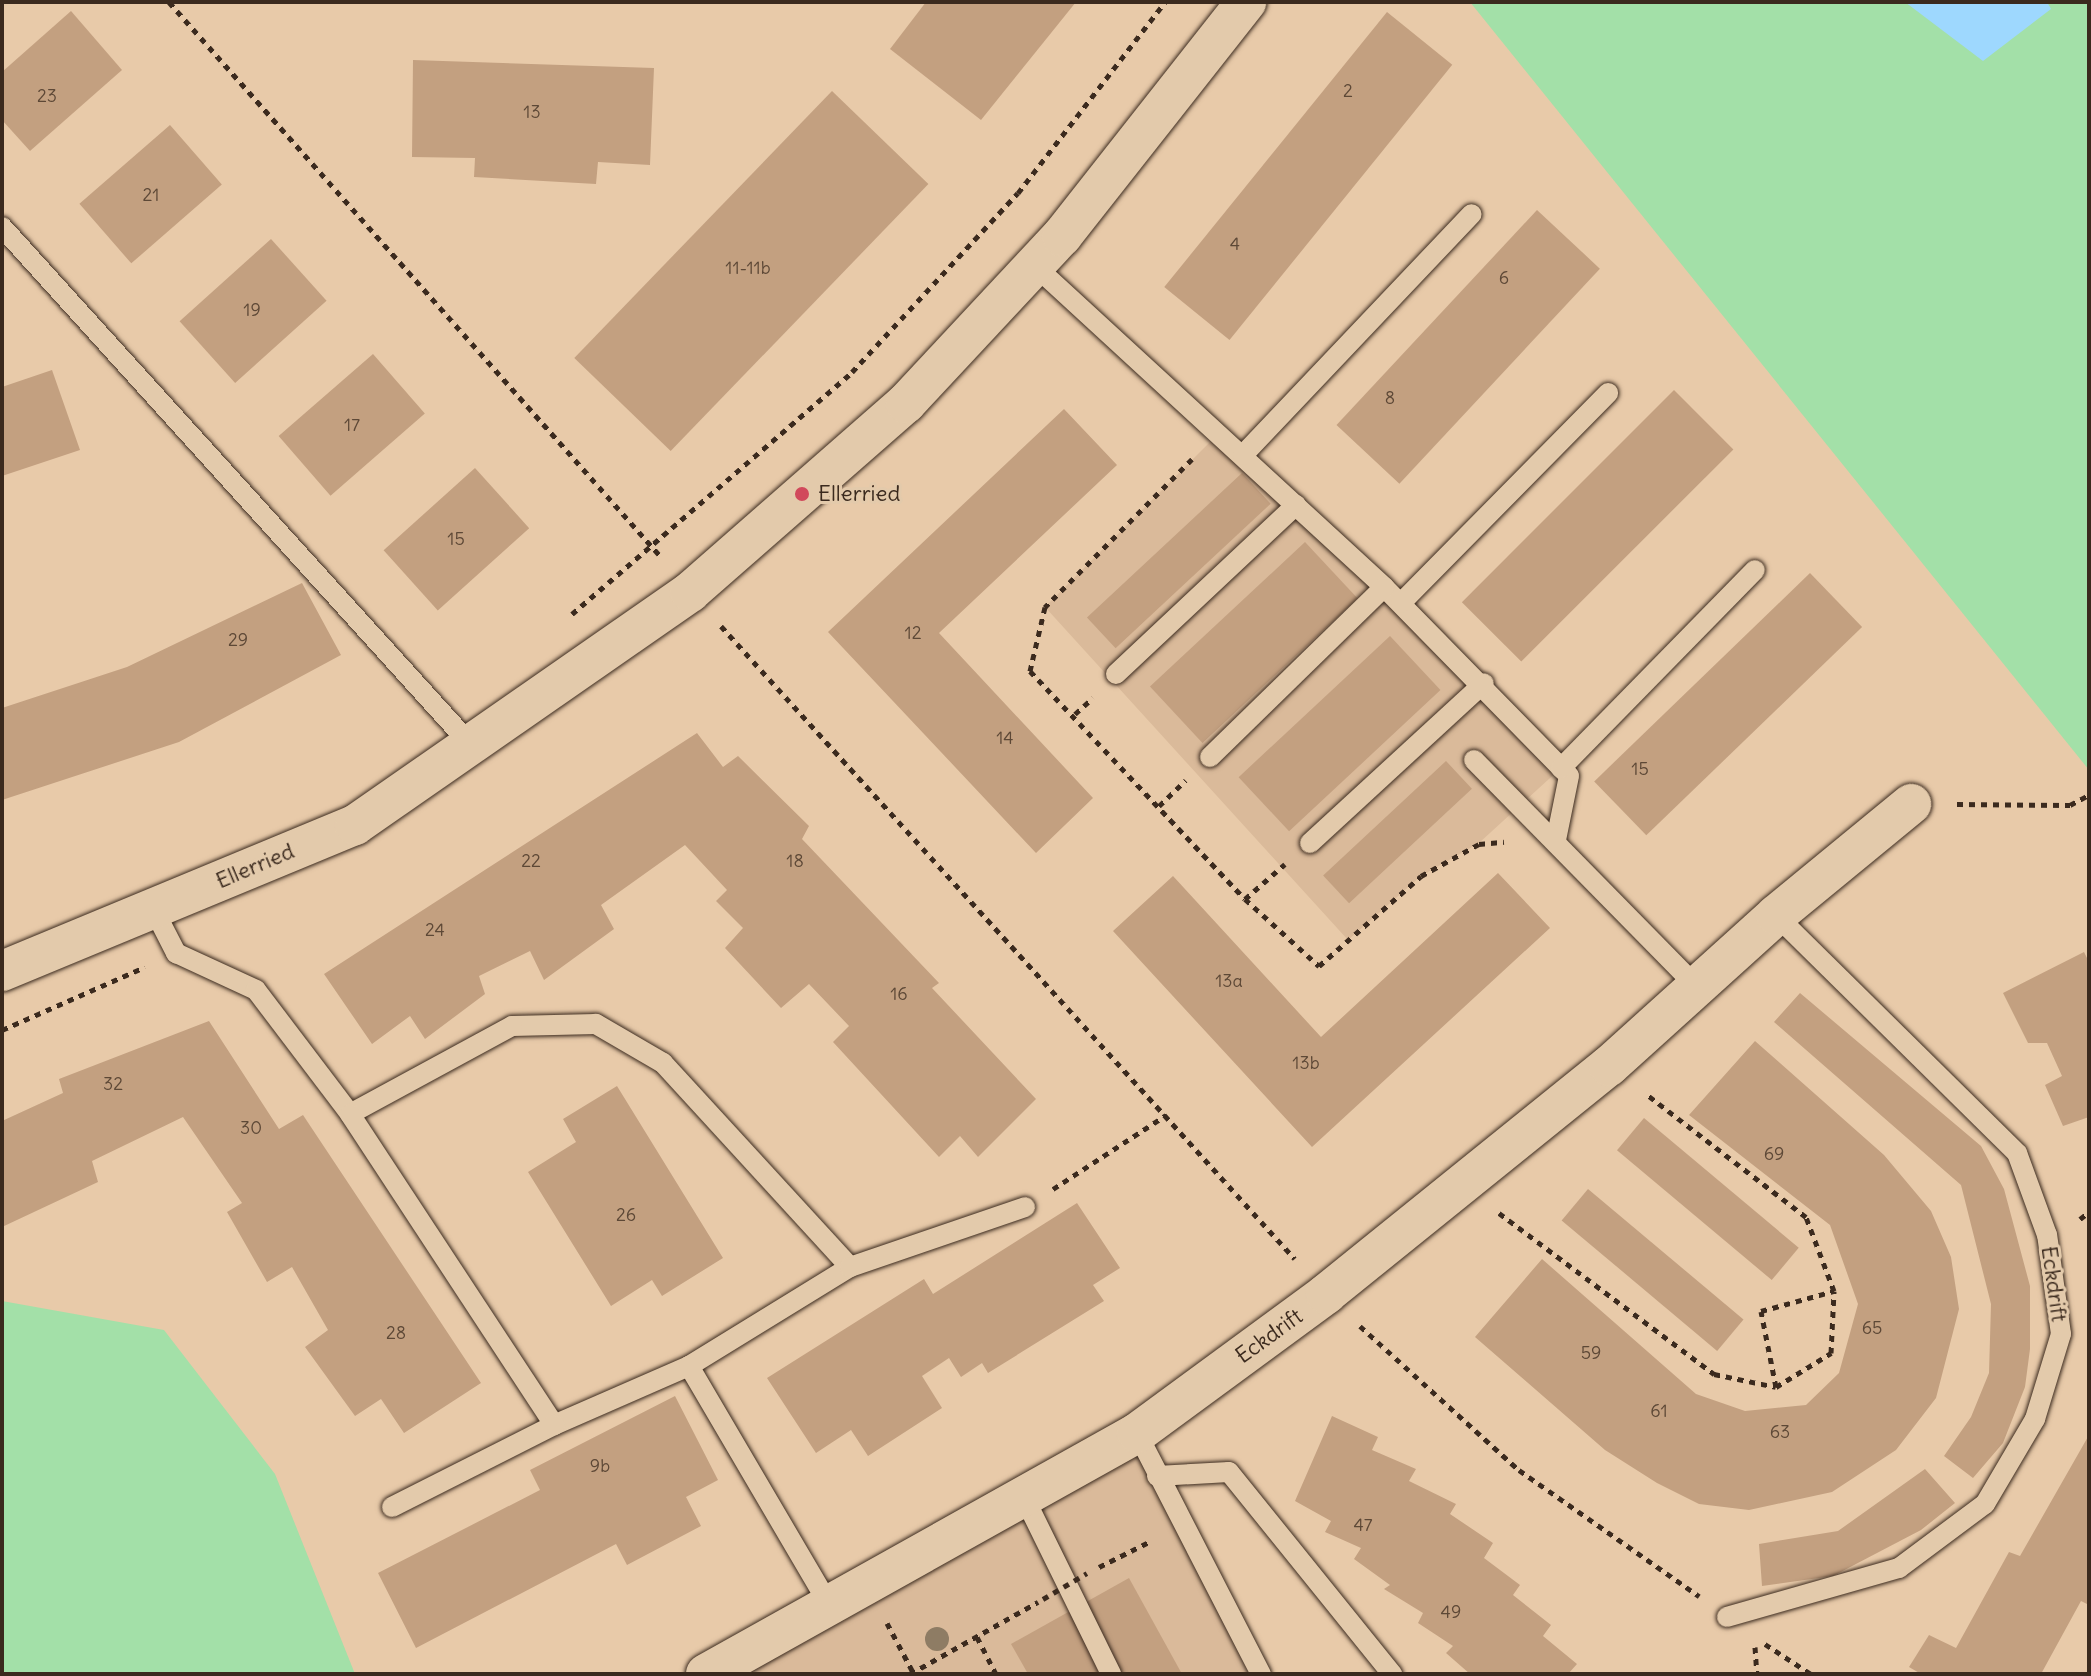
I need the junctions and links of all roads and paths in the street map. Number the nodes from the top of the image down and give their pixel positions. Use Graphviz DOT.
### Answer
graph roads {
  1 [pos="169,2"];
  2 [pos="1165,2"];
  3 [pos="1246,2"];
  4 [pos="1472,214"];
  5 [pos="2,227"];
  6 [pos="1034,265"];
  7 [pos="1608,393"];
  8 [pos="1243,455"];
  9 [pos="1296,505"];
  10 [pos="650,545"];
  11 [pos="1755,570"];
  12 [pos="1384,587"];
  13 [pos="690,592"];
  14 [pos="1401,603"];
  15 [pos="567,618"];
  16 [pos="1116,674"];
  17 [pos="1484,683"];
  18 [pos="472,746"];
  19 [pos="1210,757"];
  20 [pos="1474,760"];
  21 [pos="1561,768"];
  22 [pos="2089,795"];
  23 [pos="1911,804"];
  24 [pos="1556,840"];
  25 [pos="1310,843"];
  26 [pos="1245,899"];
  27 [pos="153,908"];
  28 [pos="1776,915"];
  29 [pos="2,971"];
  30 [pos="1696,986"];
  31 [pos="1609,1066"];
  32 [pos="350,1114"];
  33 [pos="1166,1115"];
  34 [pos="1461,1185"];
  35 [pos="1025,1207"];
  36 [pos="850,1267"];
  37 [pos="1834,1291"];
  38 [pos="1326,1294"];
  39 [pos="689,1366"];
  40 [pos="1776,1387"];
  41 [pos="554,1425"];
  42 [pos="1137,1433"];
  43 [pos="1157,1476"];
  44 [pos="1025,1499"];
  45 [pos="392,1507"];
  46 [pos="1181,1527"];
  47 [pos="868,1587"];
  48 [pos="830,1606"];
  49 [pos="1727,1617"];
  50 [pos="977,1637"];
  51 [pos="712,1673"];
  52 [pos="912,1674"];
  53 [pos="996,1674"];
  54 [pos="1111,1674"];
  55 [pos="1261,1674"];
  56 [pos="1392,1674"];
  57 [pos="1757,1674"];
  58 [pos="1811,1674"];
  1 -- 10 [label="path"];
  2 -- 10 [label="path"];
  3 -- 6 [label="street, Ellerried"];
  4 -- 8 [label="lane"];
  5 -- 18 [label="lane"];
  6 -- 8 [label="lane"];
  6 -- 13 [label="street, Ellerried"];
  7 -- 14 [label="lane"];
  8 -- 9 [label="lane"];
  9 -- 12 [label="lane"];
  9 -- 16 [label="lane"];
  10 -- 13 [label="path"];
  10 -- 15 [label="path"];
  11 -- 21 [label="lane"];
  12 -- 14 [label="lane"];
  12 -- 19 [label="lane"];
  13 -- 18 [label="street, Ellerried"];
  13 -- 33 [label="path"];
  14 -- 17 [label="lane"];
  17 -- 21 [label="lane"];
  17 -- 25 [label="lane"];
  18 -- 27 [label="street, Ellerried"];
  20 -- 24 [label="lane"];
  21 -- 24 [label="lane"];
  22 -- 23 [label="path"];
  23 -- 28 [label="street, Eckdrift"];
  24 -- 30 [label="lane"];
  25 -- 26 [label="path"];
  27 -- 29 [label="street, Ellerried"];
  27 -- 32 [label="lane"];
  28 -- 30 [label="street, Eckdrift"];
  28 -- 49 [label="lane, Eckdrift"];
  30 -- 31 [label="street, Eckdrift"];
  31 -- 34 [label="street, Eckdrift"];
  31 -- 37 [label="path"];
  32 -- 36 [label="lane"];
  32 -- 41 [label="lane"];
  33 -- 35 [label="path"];
  33 -- 38 [label="path"];
  34 -- 38 [label="street, Eckdrift"];
  34 -- 40 [label="path"];
  35 -- 36 [label="lane"];
  36 -- 39 [label="lane"];
  37 -- 40 [label="path"];
  37 -- 40 [label="path"];
  38 -- 42 [label="street, Eckdrift"];
  38 -- 49 [label="path"];
  39 -- 41 [label="lane"];
  39 -- 48 [label="lane"];
  41 -- 45 [label="lane"];
  42 -- 43 [label="lane"];
  42 -- 44 [label="street, Eckdrift"];
  43 -- 46 [label="lane"];
  43 -- 56 [label="lane"];
  44 -- 47 [label="street, Eckdrift"];
  44 -- 54 [label="lane"];
  46 -- 50 [label="path, bridge"];
  46 -- 55 [label="lane"];
  47 -- 48 [label="street, Eckdrift"];
  47 -- 52 [label="path"];
  48 -- 51 [label="street, Eckdrift"];
  50 -- 52 [label="path"];
  50 -- 53 [label="path"];
  57 -- 58 [label="path"];
}
